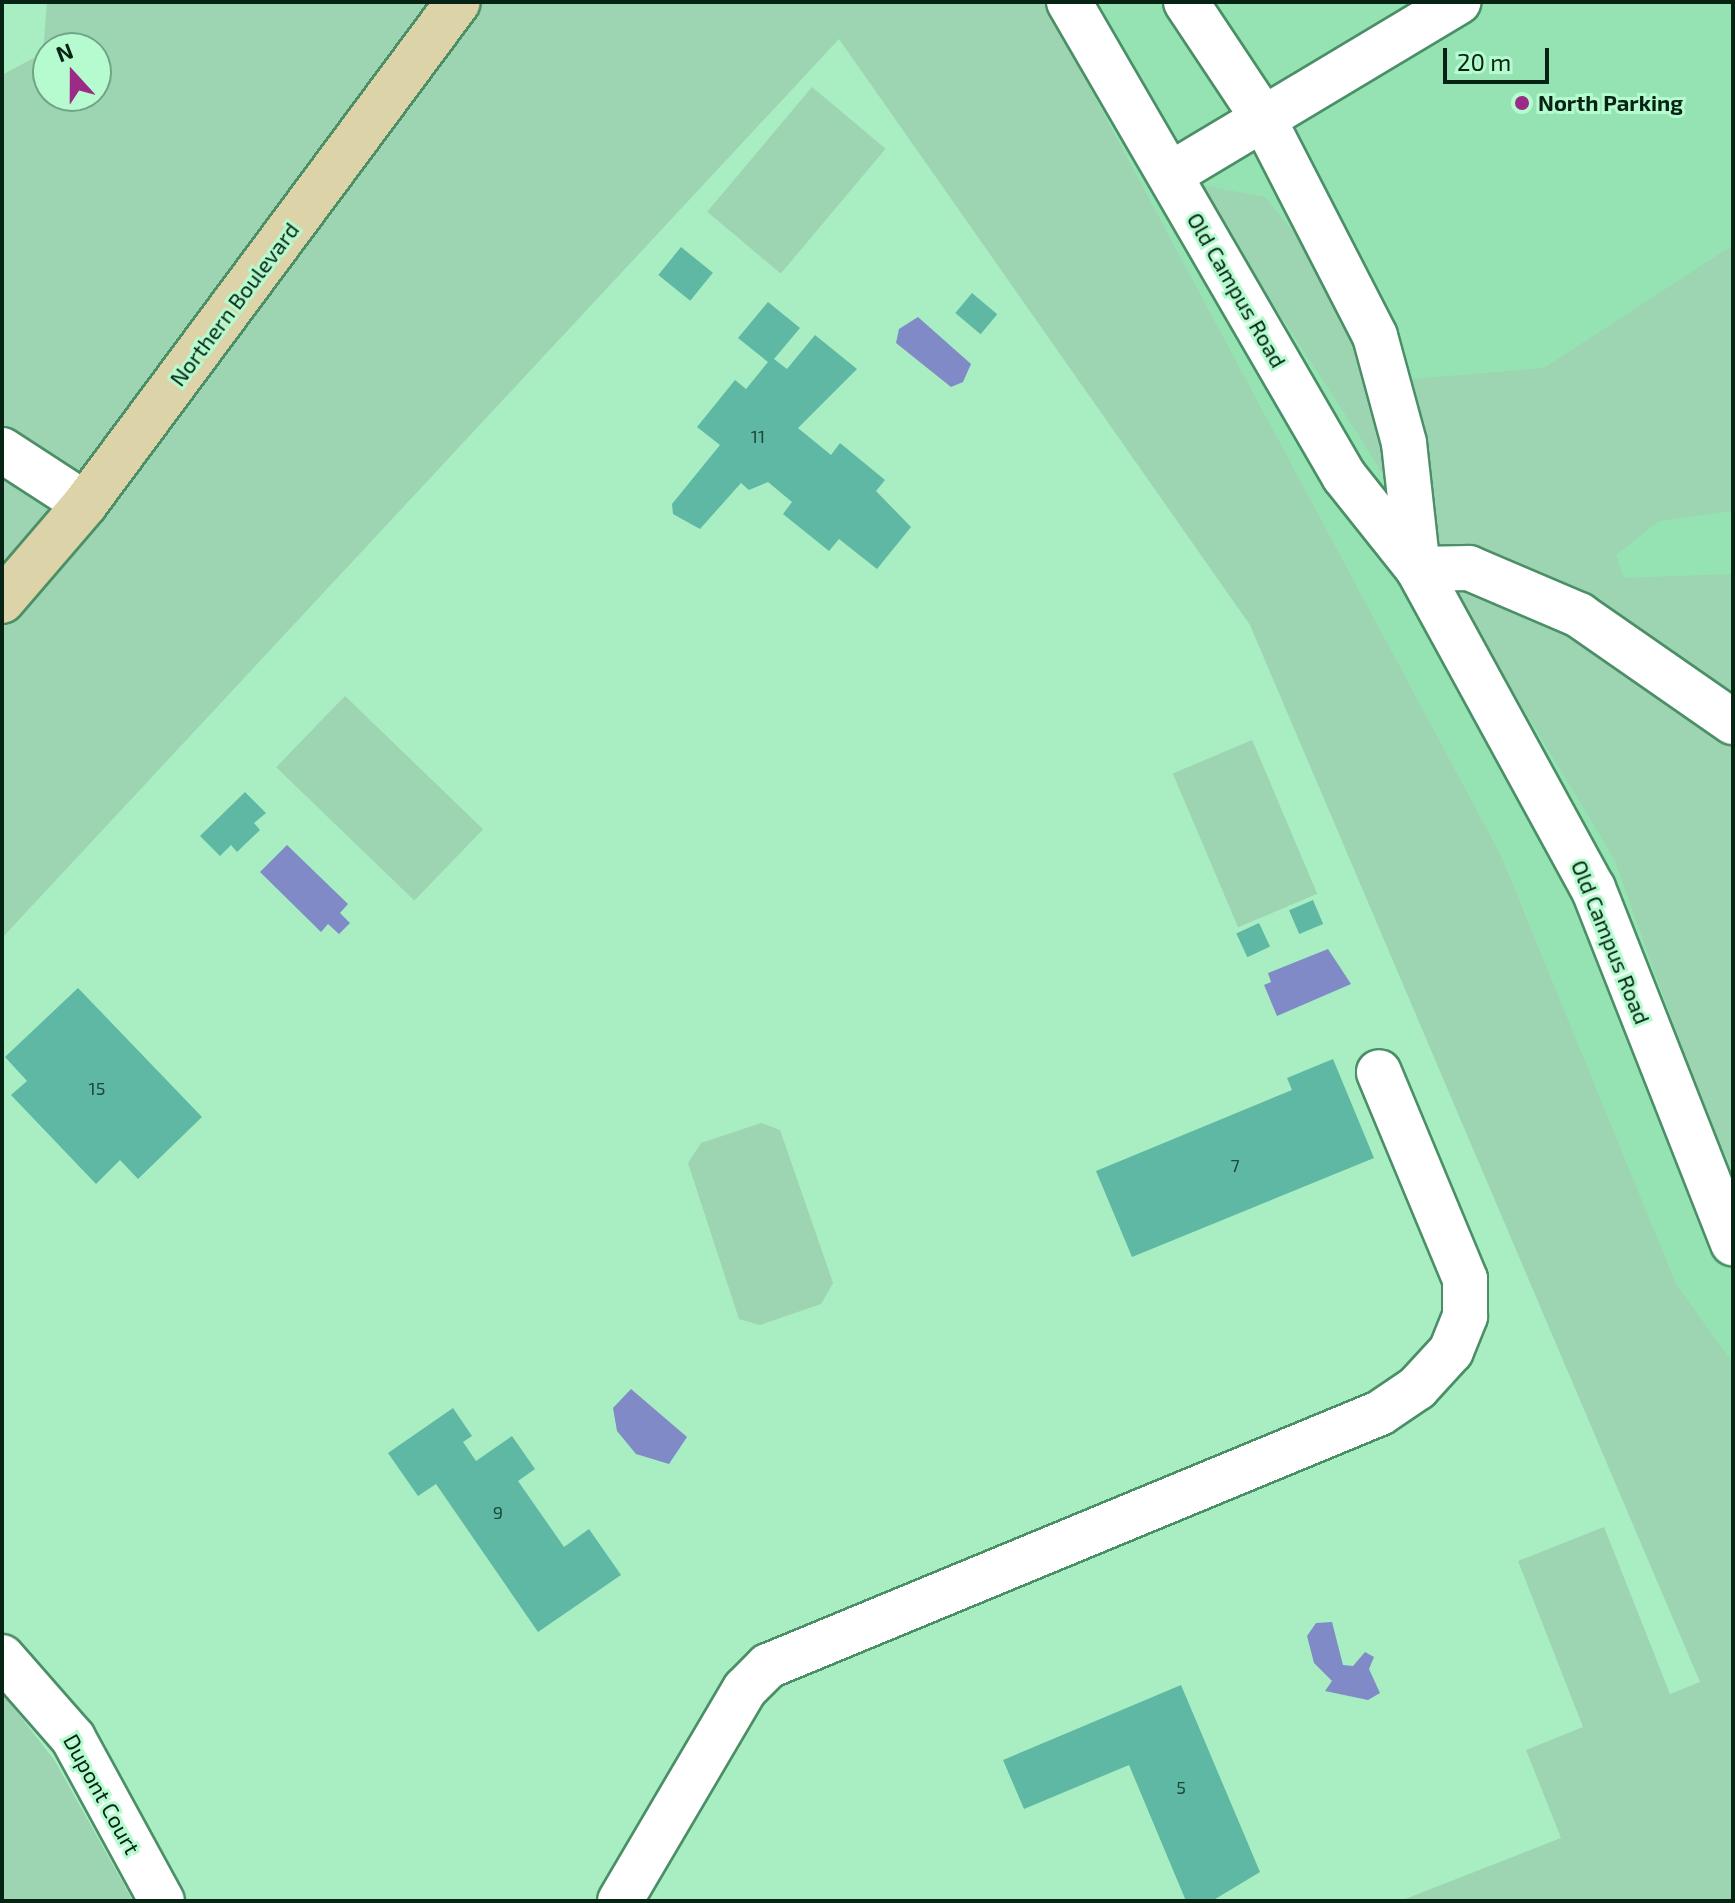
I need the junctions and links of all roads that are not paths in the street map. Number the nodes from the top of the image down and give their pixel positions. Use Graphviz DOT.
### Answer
graph roads {
  1 [pos="458,2"];
  2 [pos="1069,2"];
  3 [pos="1186,2"];
  4 [pos="1458,2"];
  5 [pos="1263,118"];
  6 [pos="1171,174"];
  7 [pos="2,450"];
  8 [pos="85,504"];
  9 [pos="1418,569"];
  10 [pos="2,601"];
  11 [pos="1733,722"];
  12 [pos="1379,1072"];
  13 [pos="1733,1243"];
  14 [pos="2,1657"];
  15 [pos="162,1901"];
  16 [pos="620,1901"];
  1 -- 8 [label="main road, Northern Boulevard"];
  2 -- 6 [label="street, Old Campus Road"];
  3 -- 5 [label="street, Old Campus Road"];
  4 -- 5 [label="street"];
  5 -- 6 [label="street"];
  5 -- 9 [label="street, Old Campus Road"];
  6 -- 9 [label="street, Old Campus Road"];
  7 -- 8 [label="street"];
  8 -- 10 [label="main road, Northern Boulevard"];
  9 -- 11 [label="street"];
  9 -- 13 [label="street, Old Campus Road"];
  12 -- 16 [label="street"];
  14 -- 15 [label="street, Dupont Court"];
}
